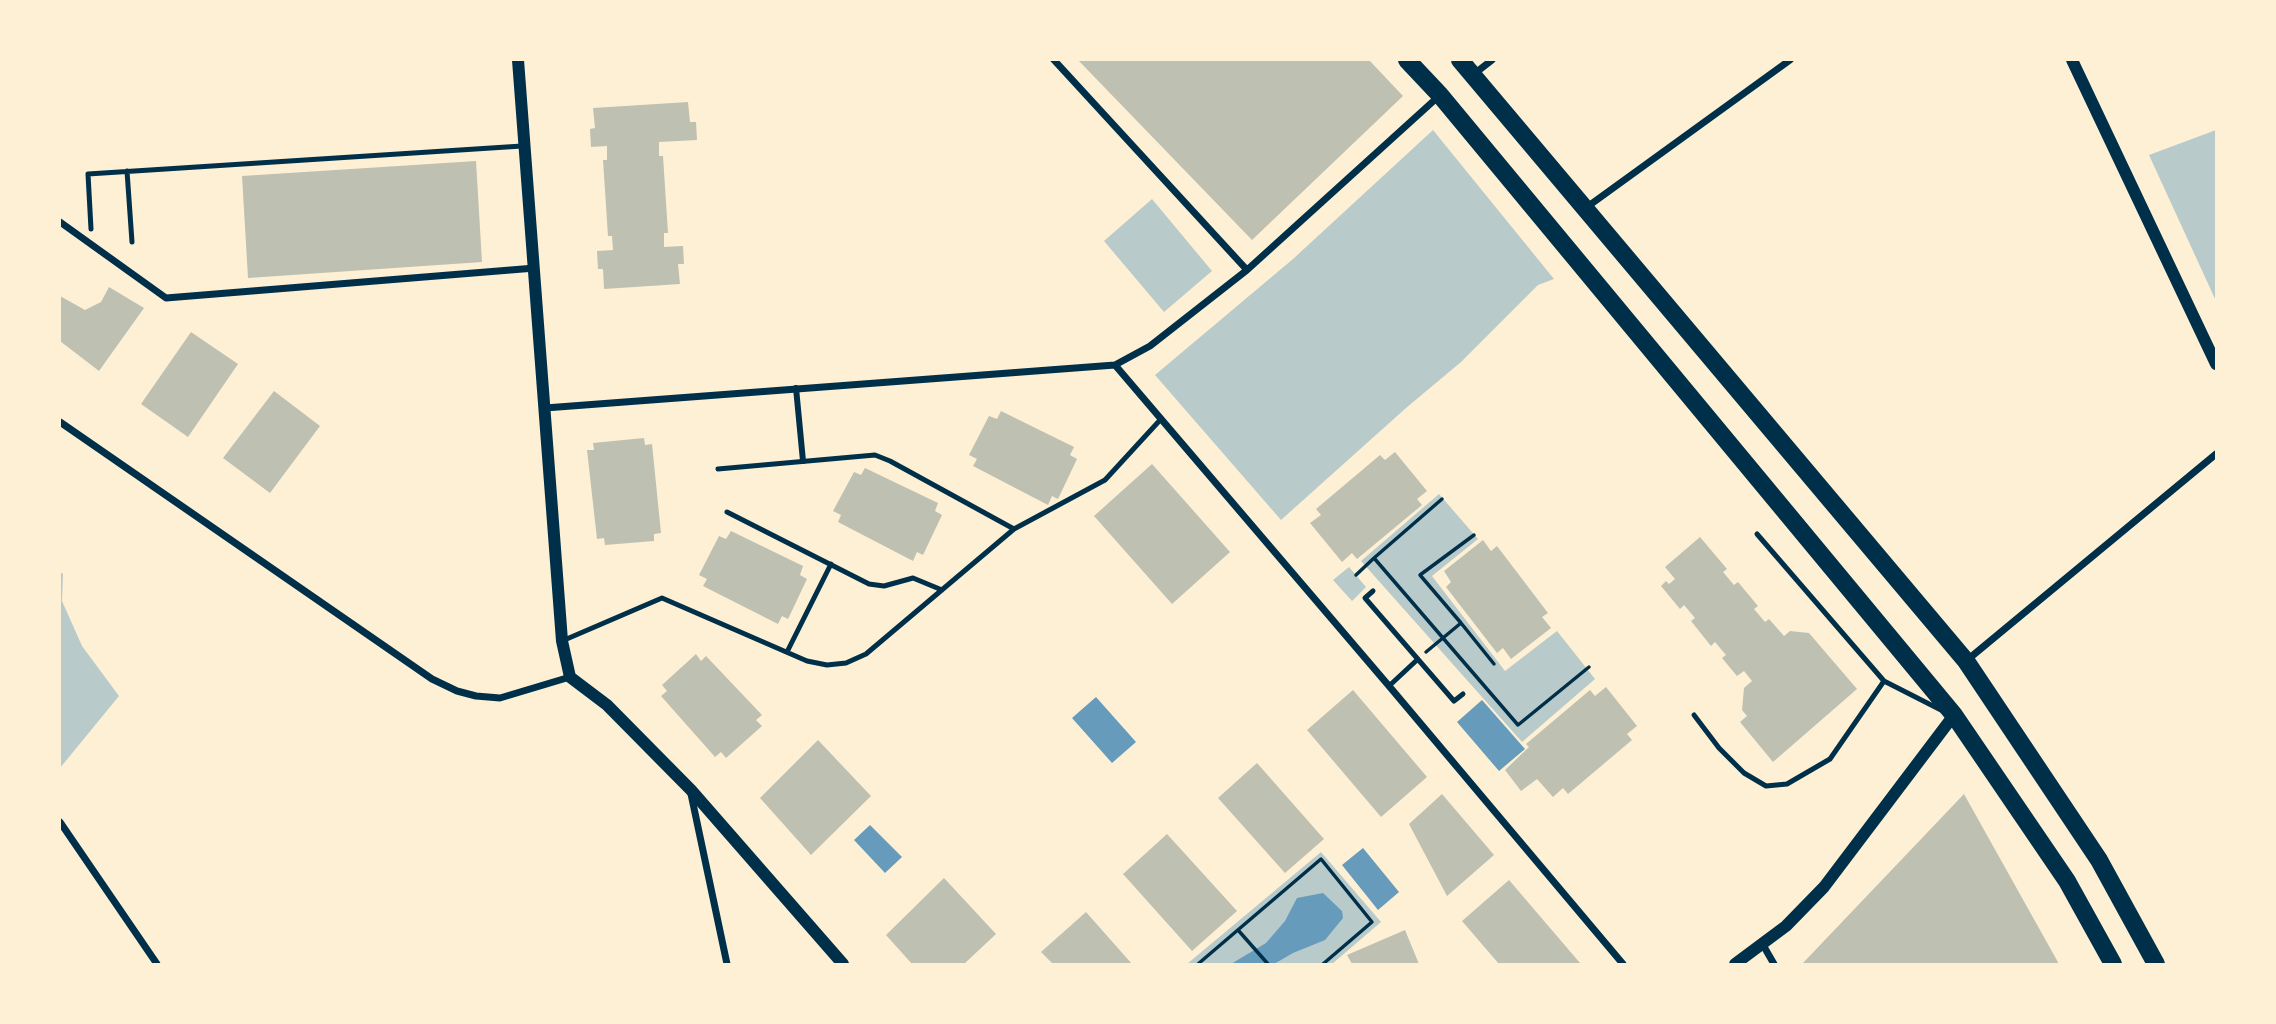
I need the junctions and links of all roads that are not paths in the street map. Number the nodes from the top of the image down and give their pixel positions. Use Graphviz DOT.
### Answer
graph roads {
  1 [pos="518,60"];
  2 [pos="1054,60"];
  3 [pos="1407,60"];
  4 [pos="1460,60"];
  5 [pos="1492,60"];
  6 [pos="1790,60"];
  7 [pos="2072,60"];
  8 [pos="1473,74"];
  9 [pos="1440,95"];
  10 [pos="525,146"];
  11 [pos="127,172"];
  12 [pos="1585,208"];
  13 [pos="60,222"];
  14 [pos="91,229"];
  15 [pos="132,242"];
  16 [pos="535,268"];
  17 [pos="1247,270"];
  18 [pos="2217,364"];
  19 [pos="1115,365"];
  20 [pos="796,388"];
  21 [pos="545,408"];
  22 [pos="1161,419"];
  23 [pos="60,422"];
  24 [pos="2217,454"];
  25 [pos="803,461"];
  26 [pos="718,469"];
  27 [pos="727,512"];
  28 [pos="1014,529"];
  29 [pos="1757,534"];
  30 [pos="831,564"];
  31 [pos="942,590"];
  32 [pos="1373,591"];
  33 [pos="562,640"];
  34 [pos="788,653"];
  35 [pos="1418,659"];
  36 [pos="1966,661"];
  37 [pos="570,677"];
  38 [pos="1884,681"];
  39 [pos="1390,686"];
  40 [pos="1463,694"];
  41 [pos="1694,715"];
  42 [pos="1954,715"];
  43 [pos="691,790"];
  44 [pos="60,822"];
  45 [pos="1763,945"];
  46 [pos="157,964"];
  47 [pos="727,964"];
  48 [pos="843,964"];
  49 [pos="1623,964"];
  50 [pos="1735,964"];
  51 [pos="1774,964"];
  52 [pos="2113,964"];
  53 [pos="2156,964"];
  1 -- 10 [label="street"];
  2 -- 17 [label="street"];
  3 -- 9 [label="main road"];
  4 -- 8 [label="main road"];
  5 -- 8 [label="street"];
  6 -- 12 [label="street"];
  7 -- 18 [label="street"];
  8 -- 12 [label="main road"];
  9 -- 17 [label="street"];
  9 -- 42 [label="main road"];
  10 -- 11 [label="lane"];
  10 -- 16 [label="street"];
  11 -- 14 [label="lane"];
  11 -- 15 [label="lane"];
  12 -- 36 [label="main road"];
  13 -- 16 [label="street"];
  16 -- 21 [label="street"];
  17 -- 19 [label="street"];
  19 -- 20 [label="street"];
  19 -- 22 [label="street"];
  20 -- 21 [label="street"];
  20 -- 25 [label="street"];
  21 -- 33 [label="street"];
  22 -- 28 [label="lane"];
  22 -- 39 [label="street"];
  23 -- 37 [label="street"];
  24 -- 36 [label="street"];
  25 -- 26 [label="lane"];
  25 -- 28 [label="lane"];
  27 -- 30 [label="lane"];
  28 -- 31 [label="lane"];
  29 -- 38 [label="lane"];
  30 -- 31 [label="lane"];
  30 -- 34 [label="lane"];
  31 -- 34 [label="lane"];
  32 -- 35 [label="lane"];
  33 -- 34 [label="lane"];
  33 -- 37 [label="street"];
  35 -- 39 [label="lane"];
  35 -- 40 [label="lane"];
  36 -- 53 [label="main road"];
  37 -- 43 [label="street"];
  38 -- 41 [label="lane"];
  38 -- 42 [label="lane"];
  39 -- 49 [label="street"];
  42 -- 45 [label="street"];
  42 -- 52 [label="main road"];
  43 -- 47 [label="street"];
  43 -- 48 [label="street"];
  44 -- 46 [label="street"];
  45 -- 50 [label="street"];
  45 -- 51 [label="street"];
}
